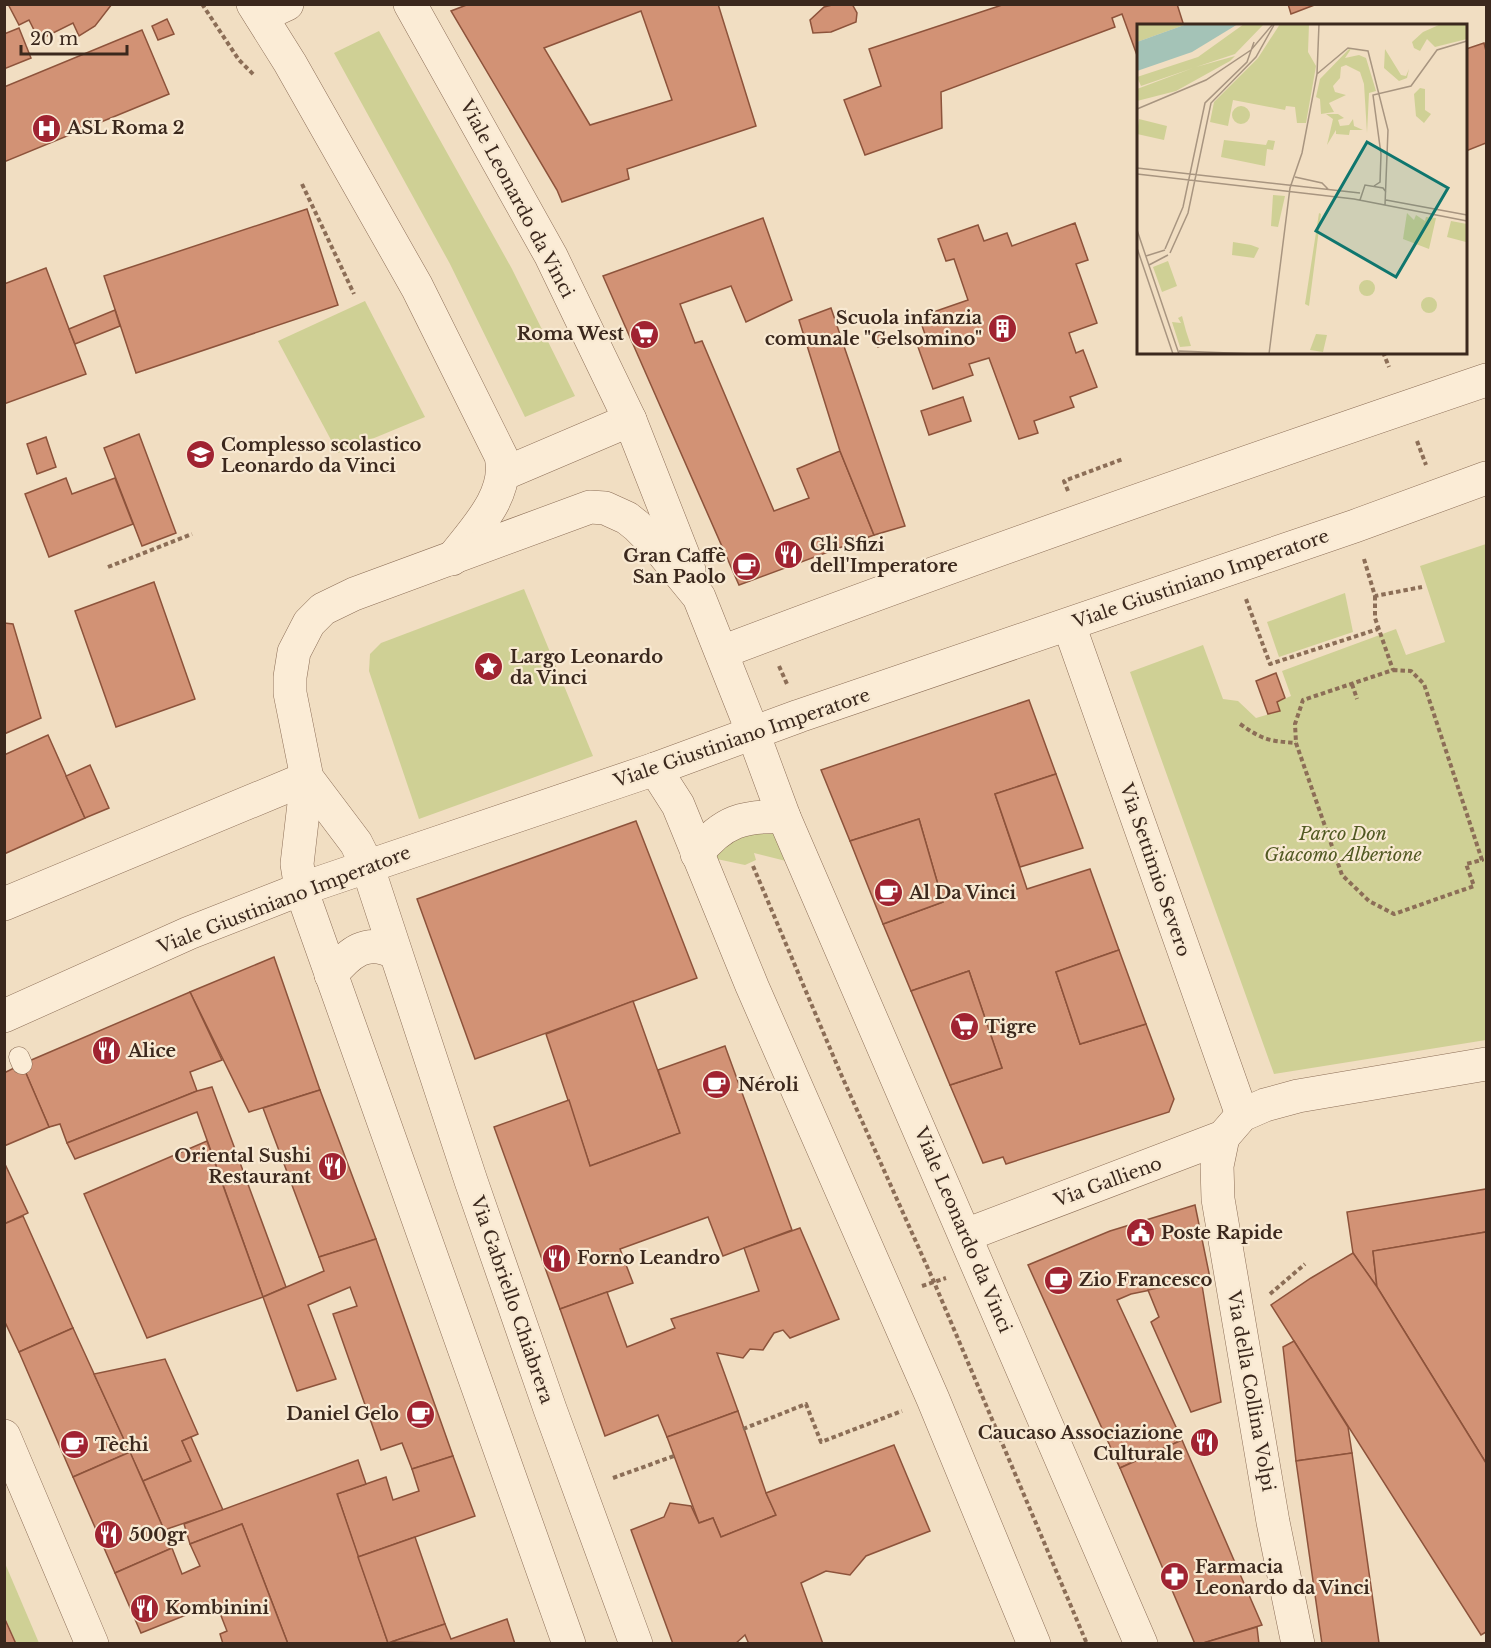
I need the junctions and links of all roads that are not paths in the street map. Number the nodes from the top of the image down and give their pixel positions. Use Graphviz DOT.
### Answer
graph roads {
  1 [pos="410,4"];
  2 [pos="267,8"];
  3 [pos="1486,380"];
  4 [pos="630,420"];
  5 [pos="503,474"];
  6 [pos="1486,478"];
  7 [pos="452,559"];
  8 [pos="699,597"];
  9 [pos="1069,625"];
  10 [pos="722,652"];
  11 [pos="753,733"];
  12 [pos="655,769"];
  13 [pos="307,778"];
  14 [pos="784,817"];
  15 [pos="698,854"];
  16 [pos="367,865"];
  17 [pos="301,890"];
  18 [pos="4,903"];
  19 [pos="395,953"];
  20 [pos="331,975"];
  21 [pos="4,1016"];
  22 [pos="1486,1064"];
  23 [pos="1233,1126"];
  24 [pos="966,1235"];
  25 [pos="4,1436"];
  26 [pos="92,1644"];
  27 [pos="569,1644"];
  28 [pos="636,1644"];
  29 [pos="1034,1644"];
  30 [pos="1141,1644"];
  31 [pos="1298,1644"];
  1 -- 4 [label="street, Viale Leonardo da Vinci"];
  2 -- 5 [label="street"];
  3 -- 10 [label="street"];
  4 -- 5 [label="street"];
  4 -- 8 [label="street, Viale Leonardo da Vinci"];
  5 -- 7 [label="street"];
  6 -- 9 [label="street, Viale Giustiniano Imperatore"];
  7 -- 8 [label="street"];
  7 -- 13 [label="street"];
  8 -- 10 [label="street"];
  9 -- 11 [label="street, Viale Giustiniano Imperatore"];
  9 -- 23 [label="street, Via Settimio Severo"];
  10 -- 11 [label="street"];
  11 -- 12 [label="street, Viale Giustiniano Imperatore"];
  11 -- 14 [label="street, Viale Leonardo da Vinci"];
  12 -- 15 [label="street"];
  12 -- 16 [label="street, Viale Giustiniano Imperatore"];
  13 -- 16 [label="street"];
  13 -- 17 [label="street"];
  13 -- 18 [label="street"];
  14 -- 15 [label="street"];
  14 -- 24 [label="street, Viale Leonardo da Vinci"];
  15 -- 29 [label="street"];
  16 -- 17 [label="street, Viale Giustiniano Imperatore"];
  16 -- 19 [label="street, Via Gabriello Chiabrera"];
  17 -- 20 [label="street"];
  17 -- 21 [label="street, Viale Giustiniano Imperatore"];
  19 -- 20 [label="street"];
  19 -- 28 [label="street, Via Gabriello Chiabrera"];
  20 -- 27 [label="street"];
  22 -- 23 [label="street, Via Gallieno"];
  23 -- 24 [label="street, Via Gallieno"];
  23 -- 31 [label="street, Via della Collina Volpi"];
  24 -- 30 [label="street, Viale Leonardo da Vinci"];
  25 -- 26 [label="street"];
}
